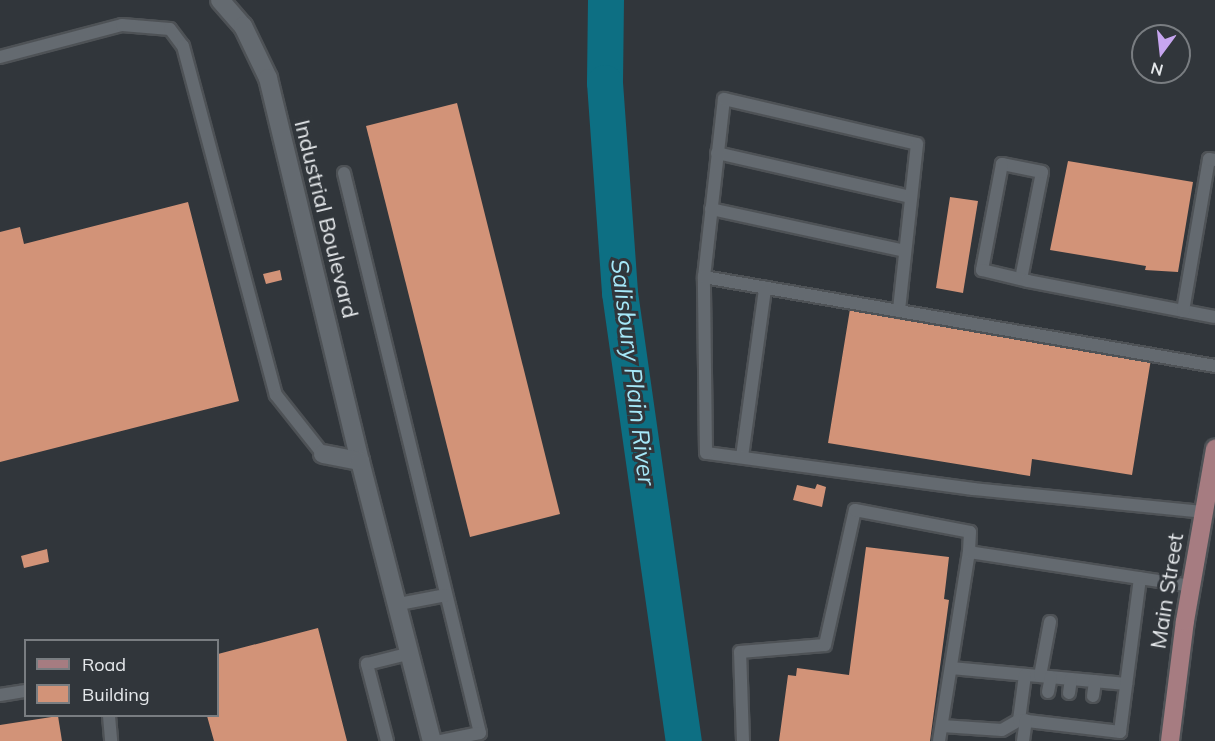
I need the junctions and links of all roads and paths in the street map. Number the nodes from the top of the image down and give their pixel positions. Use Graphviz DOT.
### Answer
graph roads {
  1 [pos="220,0"];
  2 [pos="0,57"];
  3 [pos="717,153"];
  4 [pos="1215,159"];
  5 [pos="344,173"];
  6 [pos="911,197"];
  7 [pos="711,208"];
  8 [pos="905,252"];
  9 [pos="704,277"];
  10 [pos="1021,279"];
  11 [pos="765,288"];
  12 [pos="899,311"];
  13 [pos="1183,311"];
  14 [pos="1215,317"];
  15 [pos="1215,366"];
  16 [pos="323,454"];
  17 [pos="742,457"];
  18 [pos="360,461"];
  19 [pos="1214,461"];
  20 [pos="1204,512"];
  21 [pos="969,552"];
  22 [pos="1140,578"];
  23 [pos="1191,586"];
  24 [pos="446,595"];
  25 [pos="399,604"];
  26 [pos="1050,622"];
  27 [pos="411,653"];
  28 [pos="951,668"];
  29 [pos="1024,675"];
  30 [pos="1046,676"];
  31 [pos="1071,679"];
  32 [pos="1095,681"];
  33 [pos="1126,684"];
  34 [pos="24,692"];
  35 [pos="1048,692"];
  36 [pos="1069,693"];
  37 [pos="0,695"];
  38 [pos="1093,696"];
  39 [pos="109,717"];
  40 [pos="1022,720"];
  41 [pos="942,726"];
  42 [pos="1120,736"];
  43 [pos="111,741"];
  44 [pos="387,741"];
  45 [pos="432,741"];
  46 [pos="440,741"];
  47 [pos="742,741"];
  48 [pos="939,741"];
  49 [pos="1023,741"];
  50 [pos="1170,741"];
  1 -- 18 [label="street, Industrial Boulevard"];
  2 -- 16 [label="lane"];
  3 -- 6 [label="lane"];
  3 -- 6 [label="lane"];
  3 -- 7 [label="lane"];
  4 -- 13 [label="lane"];
  5 -- 24 [label="lane"];
  6 -- 8 [label="lane"];
  7 -- 8 [label="lane"];
  7 -- 9 [label="lane"];
  8 -- 12 [label="lane"];
  9 -- 11 [label="lane"];
  9 -- 17 [label="lane"];
  10 -- 10 [label="lane"];
  10 -- 13 [label="lane"];
  11 -- 12 [label="lane"];
  11 -- 17 [label="lane"];
  12 -- 15 [label="lane"];
  13 -- 14 [label="lane"];
  16 -- 18 [label="street"];
  17 -- 20 [label="lane"];
  18 -- 25 [label="street, Industrial Boulevard"];
  19 -- 20 [label="main road, Main Street"];
  20 -- 23 [label="main road, Main Street"];
  21 -- 22 [label="lane"];
  21 -- 28 [label="lane"];
  21 -- 47 [label="lane"];
  22 -- 23 [label="lane"];
  22 -- 33 [label="lane"];
  23 -- 50 [label="main road, Main Street"];
  24 -- 25 [label="lane"];
  24 -- 46 [label="lane"];
  25 -- 27 [label="street, Industrial Boulevard"];
  26 -- 30 [label="lane"];
  27 -- 44 [label="lane"];
  27 -- 45 [label="street, Industrial Boulevard"];
  28 -- 29 [label="lane"];
  28 -- 41 [label="lane"];
  29 -- 30 [label="lane"];
  29 -- 40 [label="lane"];
  30 -- 31 [label="lane"];
  30 -- 35 [label="lane"];
  31 -- 32 [label="lane"];
  31 -- 36 [label="lane"];
  32 -- 33 [label="lane"];
  32 -- 38 [label="lane"];
  33 -- 42 [label="lane"];
  34 -- 37 [label="lane"];
  39 -- 43 [label="lane"];
  40 -- 41 [label="lane"];
  40 -- 42 [label="lane"];
  40 -- 49 [label="lane"];
  41 -- 48 [label="lane"];
}
